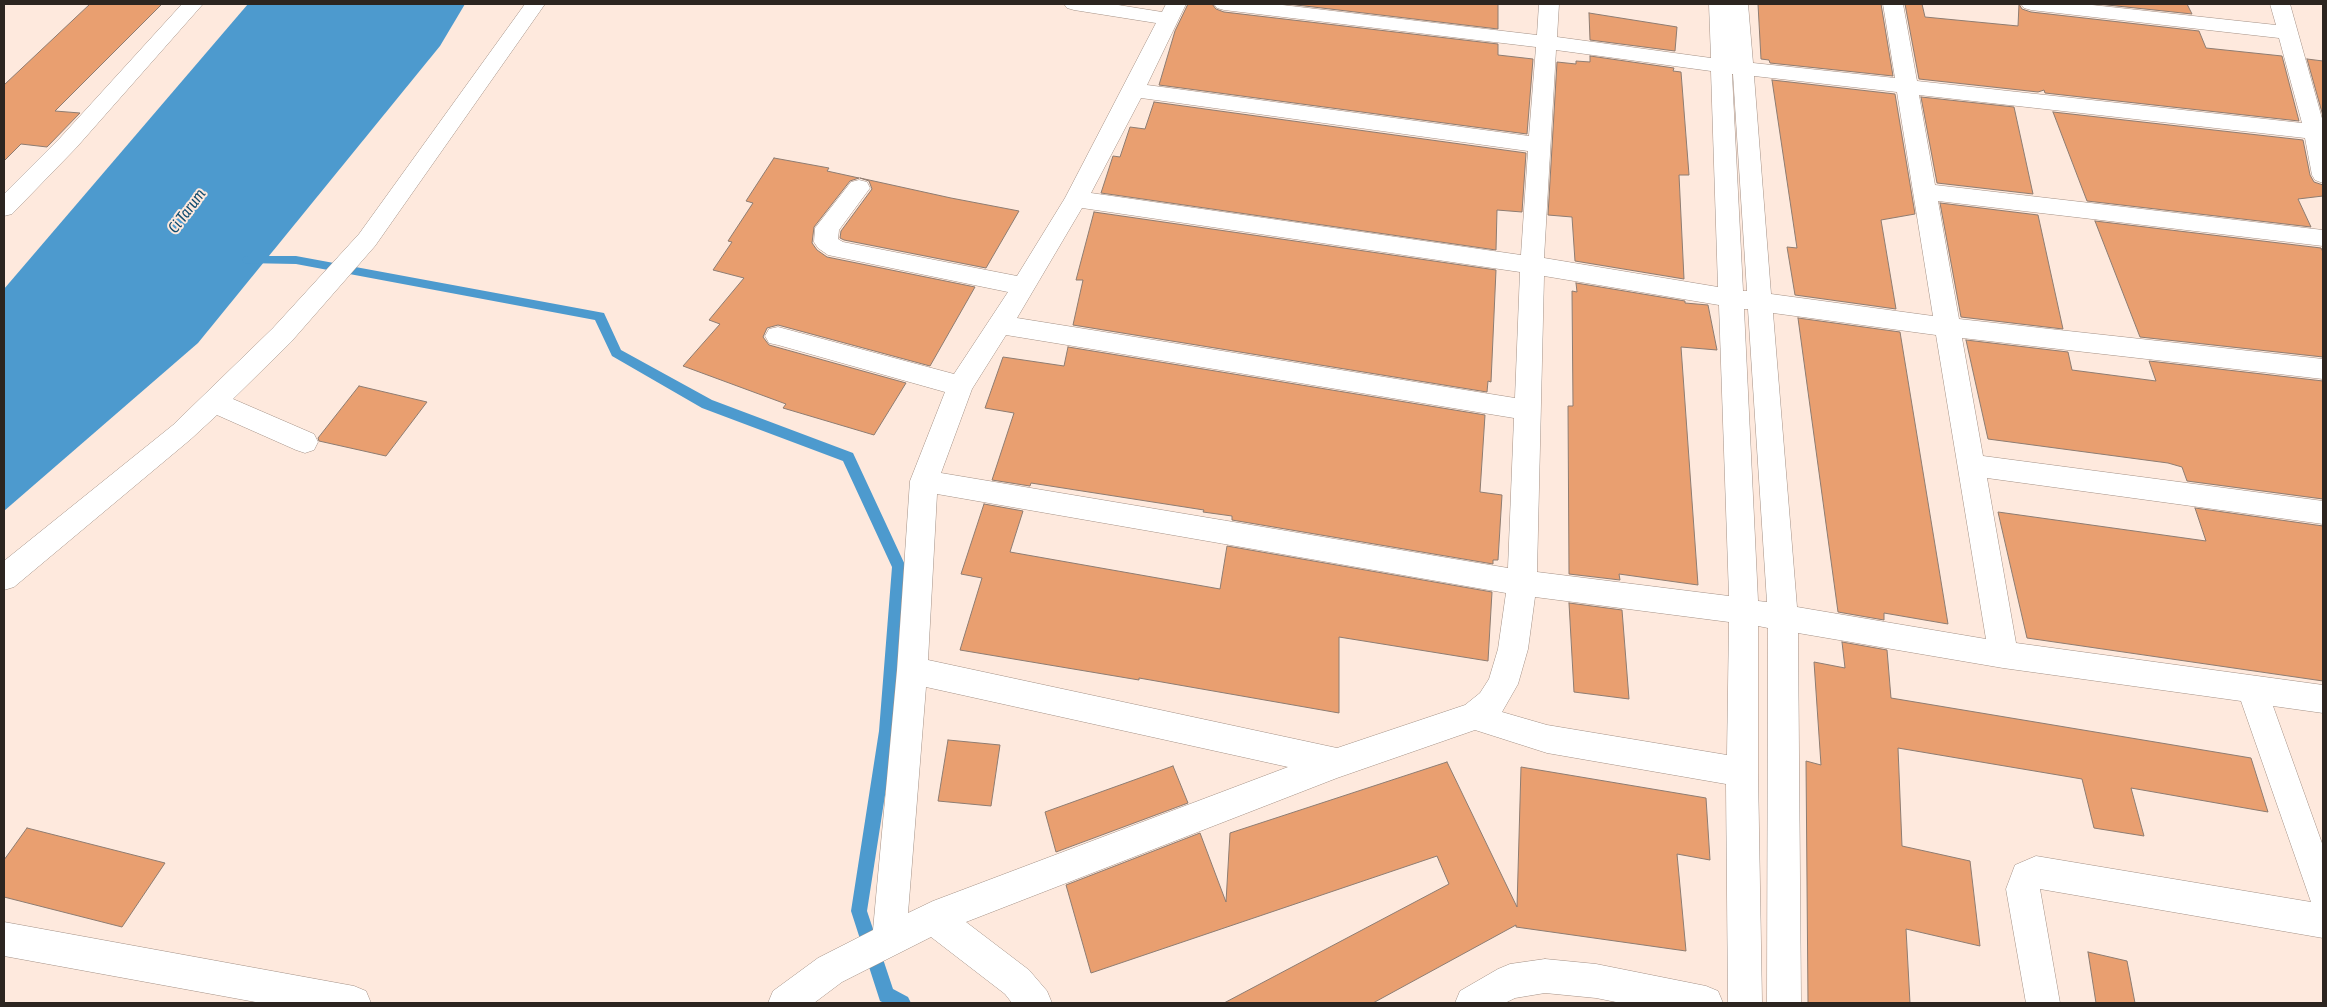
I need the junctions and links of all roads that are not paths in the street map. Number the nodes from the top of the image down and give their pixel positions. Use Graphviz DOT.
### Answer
graph roads {
  1 [pos="193,4"];
  2 [pos="535,4"];
  3 [pos="1074,4"];
  4 [pos="1224,4"];
  5 [pos="1549,4"];
  6 [pos="1893,4"];
  7 [pos="2031,4"];
  8 [pos="2280,4"];
  9 [pos="1173,11"];
  10 [pos="1729,15"];
  11 [pos="2288,33"];
  12 [pos="1545,42"];
  13 [pos="1731,67"];
  14 [pos="1908,87"];
  15 [pos="1134,90"];
  16 [pos="2315,132"];
  17 [pos="1541,144"];
  18 [pos="2323,175"];
  19 [pos="859,188"];
  20 [pos="1925,192"];
  21 [pos="1076,199"];
  22 [pos="4,208"];
  23 [pos="2323,238"];
  24 [pos="1532,265"];
  25 [pos="1022,286"];
  26 [pos="1731,298"];
  27 [pos="1761,301"];
  28 [pos="1000,325"];
  29 [pos="1949,327"];
  30 [pos="778,336"];
  31 [pos="2323,369"];
  32 [pos="960,386"];
  33 [pos="214,402"];
  34 [pos="1526,410"];
  35 [pos="306,442"];
  36 [pos="1970,465"];
  37 [pos="924,481"];
  38 [pos="2323,512"];
  39 [pos="4,578"];
  40 [pos="1522,583"];
  41 [pos="1744,611"];
  42 [pos="1784,618"];
  43 [pos="2003,655"];
  44 [pos="912,670"];
  45 [pos="2252,690"];
  46 [pos="2323,699"];
  47 [pos="1475,716"];
  48 [pos="1337,763"];
  49 [pos="1742,772"];
  50 [pos="2323,892"];
  51 [pos="933,918"];
  52 [pos="2323,920"];
  53 [pos="4,939"];
  54 [pos="889,940"];
  55 [pos="354,1003"];
  56 [pos="785,1003"];
  57 [pos="1035,1003"];
  58 [pos="1472,1003"];
  59 [pos="1706,1003"];
  60 [pos="1745,1003"];
  61 [pos="1784,1003"];
  62 [pos="2042,1003"];
  1 -- 22 [label="street"];
  2 -- 33 [label="street"];
  3 -- 9 [label="street"];
  4 -- 12 [label="street"];
  5 -- 12 [label="street"];
  6 -- 14 [label="street"];
  7 -- 11 [label="street"];
  8 -- 11 [label="street"];
  9 -- 15 [label="street"];
  10 -- 13 [label="street"];
  11 -- 16 [label="street"];
  12 -- 13 [label="street"];
  12 -- 17 [label="street"];
  13 -- 14 [label="street"];
  13 -- 26 [label="street"];
  13 -- 27 [label="street"];
  14 -- 16 [label="street"];
  14 -- 20 [label="street"];
  15 -- 17 [label="street"];
  15 -- 21 [label="street"];
  16 -- 18 [label="street"];
  17 -- 24 [label="street"];
  19 -- 25 [label="street"];
  20 -- 23 [label="street"];
  20 -- 29 [label="street"];
  21 -- 24 [label="street"];
  21 -- 25 [label="street"];
  24 -- 26 [label="street"];
  24 -- 34 [label="street"];
  25 -- 28 [label="street"];
  26 -- 27 [label="street"];
  26 -- 41 [label="street"];
  27 -- 29 [label="street"];
  27 -- 42 [label="street"];
  28 -- 32 [label="street"];
  28 -- 34 [label="street"];
  29 -- 31 [label="street"];
  29 -- 36 [label="street"];
  30 -- 32 [label="street"];
  32 -- 37 [label="street"];
  33 -- 35 [label="street"];
  33 -- 39 [label="street"];
  34 -- 40 [label="street"];
  36 -- 38 [label="street"];
  36 -- 43 [label="street"];
  37 -- 40 [label="street"];
  37 -- 44 [label="street"];
  40 -- 41 [label="street"];
  40 -- 47 [label="street"];
  41 -- 42 [label="street"];
  41 -- 49 [label="street"];
  42 -- 43 [label="street"];
  42 -- 61 [label="street"];
  43 -- 45 [label="street"];
  44 -- 48 [label="street"];
  44 -- 54 [label="street"];
  45 -- 46 [label="street"];
  45 -- 50 [label="street"];
  47 -- 48 [label="street"];
  47 -- 49 [label="street"];
  48 -- 51 [label="street"];
  49 -- 60 [label="street"];
  51 -- 54 [label="street"];
  51 -- 57 [label="street"];
  52 -- 62 [label="street"];
  53 -- 55 [label="street"];
  54 -- 56 [label="street"];
  58 -- 59 [label="street"];
}
